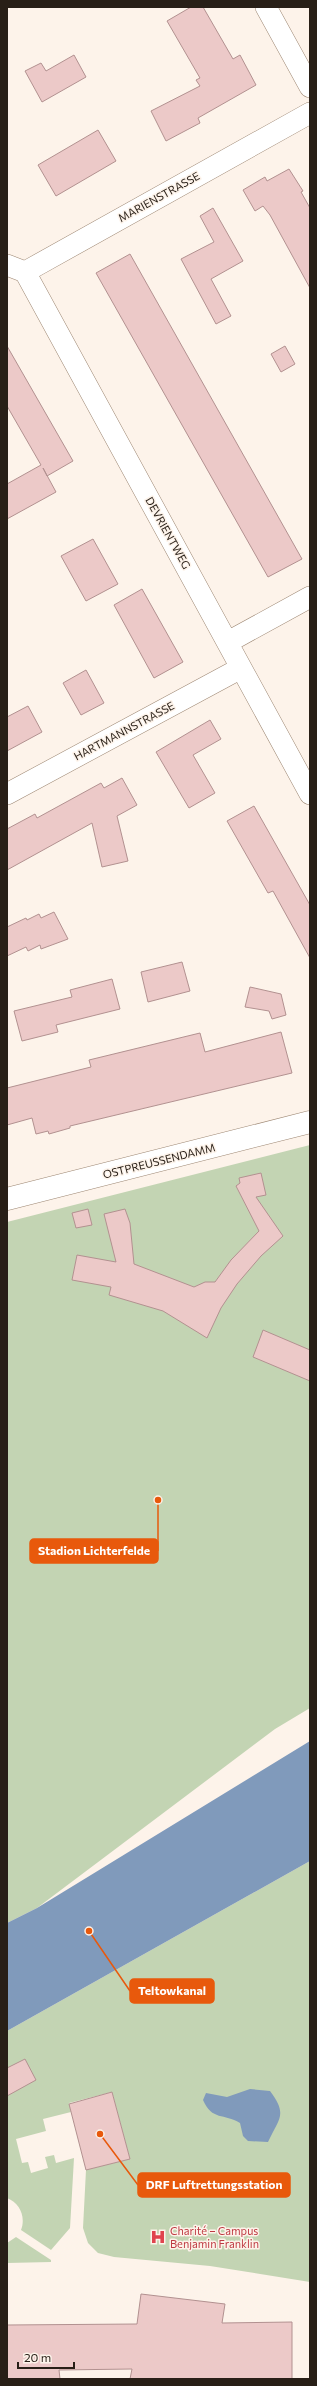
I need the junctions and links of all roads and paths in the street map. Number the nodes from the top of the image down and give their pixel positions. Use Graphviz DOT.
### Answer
graph roads {
  1 [pos="266,7"];
  2 [pos="310,87"];
  3 [pos="310,113"];
  4 [pos="16,269"];
  5 [pos="310,597"];
  6 [pos="228,642"];
  7 [pos="241,668"];
  8 [pos="7,794"];
  9 [pos="310,794"];
  10 [pos="310,1122"];
  11 [pos="7,1199"];
  1 -- 2 [label="street"];
  3 -- 4 [label="street, MARIENSTRASSE"];
  4 -- 6 [label="street, DEVRIENTWEG"];
  5 -- 6 [label="street"];
  6 -- 7 [label="street, DEVRIENTWEG"];
  7 -- 8 [label="street, HARTMANNSTRASSE"];
  7 -- 9 [label="street, DEVRIENTWEG"];
  10 -- 11 [label="street, OSTPREUSSENDAMM"];
}
